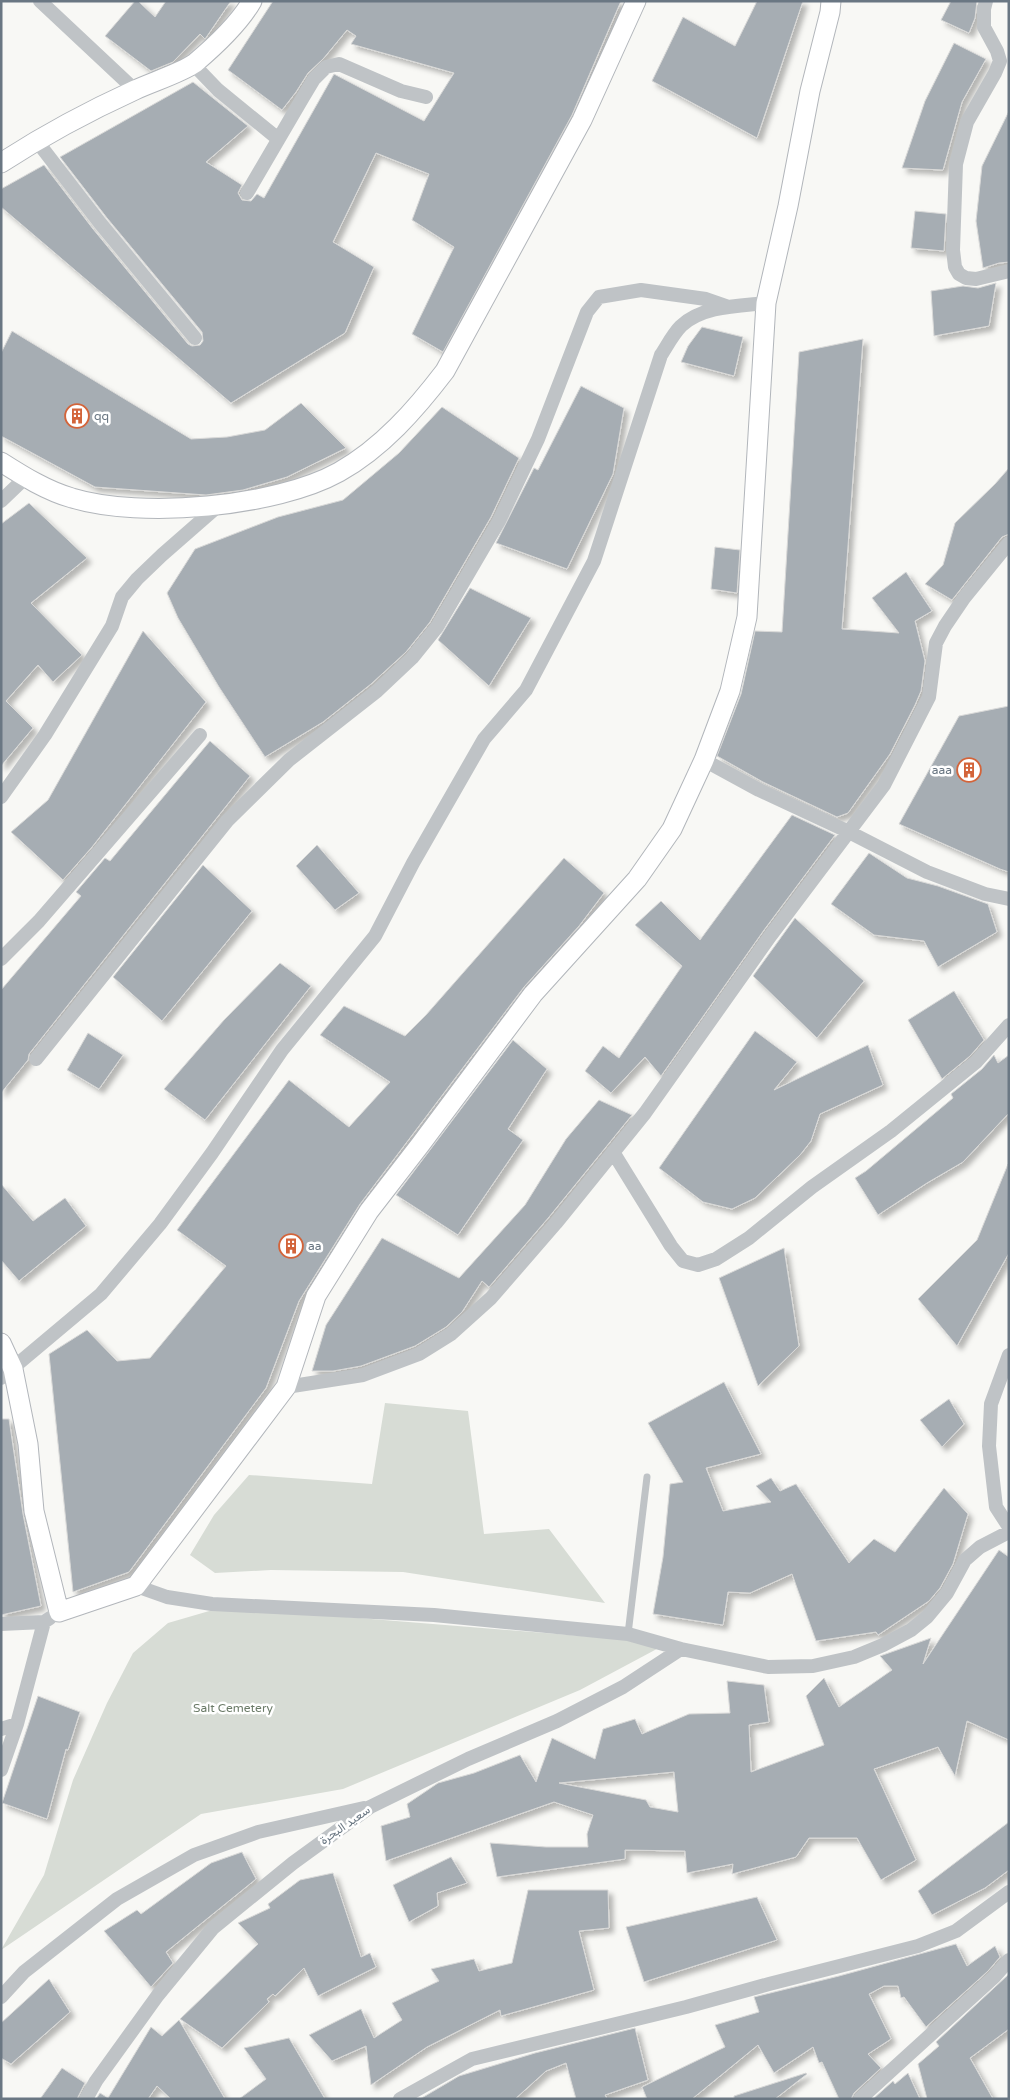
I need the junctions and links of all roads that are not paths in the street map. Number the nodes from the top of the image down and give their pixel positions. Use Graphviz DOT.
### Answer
graph roads {
  1 [pos="40,1"];
  2 [pos="252,1"];
  3 [pos="636,1"];
  4 [pos="831,1"];
  5 [pos="986,1"];
  6 [pos="193,64"];
  7 [pos="135,90"];
  8 [pos="426,96"];
  9 [pos="277,138"];
  10 [pos="36,140"];
  11 [pos="1,163"];
  12 [pos="247,193"];
  13 [pos="1009,271"];
  14 [pos="766,303"];
  15 [pos="729,307"];
  16 [pos="196,338"];
  17 [pos="1,462"];
  18 [pos="26,478"];
  19 [pos="1,501"];
  20 [pos="218,506"];
  21 [pos="1009,543"];
  22 [pos="200,735"];
  23 [pos="704,760"];
  24 [pos="1,798"];
  25 [pos="847,831"];
  26 [pos="1009,899"];
  27 [pos="1,959"];
  28 [pos="1009,1025"];
  29 [pos="36,1060"];
  30 [pos="613,1152"];
  31 [pos="1,1343"];
  32 [pos="1009,1355"];
  33 [pos="7,1374"];
  34 [pos="286,1387"];
  35 [pos="647,1477"];
  36 [pos="1009,1527"];
  37 [pos="1009,1532"];
  38 [pos="136,1586"];
  39 [pos="52,1617"];
  40 [pos="1,1624"];
  41 [pos="628,1634"];
  42 [pos="681,1649"];
  43 [pos="17,1724"];
  44 [pos="1,1729"];
  45 [pos="1,1770"];
  46 [pos="370,1807"];
  47 [pos="1009,1892"];
  48 [pos="1009,1960"];
  49 [pos="1,1996"];
  50 [pos="86,2099"];
  51 [pos="400,2099"];
  52 [pos="860,2099"];
  1 -- 7 [label="street"];
  2 -- 6 [label="street"];
  3 -- 20 [label="street"];
  4 -- 14 [label="street"];
  5 -- 13 [label="street"];
  6 -- 7 [label="street"];
  6 -- 9 [label="street"];
  7 -- 10 [label="street"];
  8 -- 9 [label="street"];
  9 -- 12 [label="street"];
  10 -- 11 [label="street"];
  10 -- 16 [label="street"];
  14 -- 15 [label="street"];
  14 -- 23 [label="street"];
  15 -- 29 [label="street"];
  15 -- 33 [label="street"];
  17 -- 18 [label="street"];
  18 -- 19 [label="street"];
  18 -- 20 [label="street"];
  20 -- 24 [label="street"];
  21 -- 25 [label="street"];
  22 -- 27 [label="street"];
  23 -- 25 [label="street"];
  23 -- 34 [label="street"];
  25 -- 26 [label="street"];
  25 -- 30 [label="street"];
  28 -- 30 [label="street"];
  30 -- 34 [label="street"];
  31 -- 33 [label="street"];
  32 -- 36 [label="street"];
  33 -- 39 [label="street"];
  34 -- 38 [label="street"];
  35 -- 41 [label="lane"];
  37 -- 42 [label="street"];
  38 -- 39 [label="street"];
  38 -- 41 [label="street"];
  39 -- 40 [label="street"];
  39 -- 43 [label="street"];
  41 -- 42 [label="street"];
  42 -- 46 [label="street, سعيد البحرة"];
  43 -- 44 [label="street"];
  43 -- 45 [label="street"];
  46 -- 49 [label="street"];
  46 -- 50 [label="street, سعيد البحرة"];
  47 -- 51 [label="street"];
  48 -- 52 [label="street"];
}
